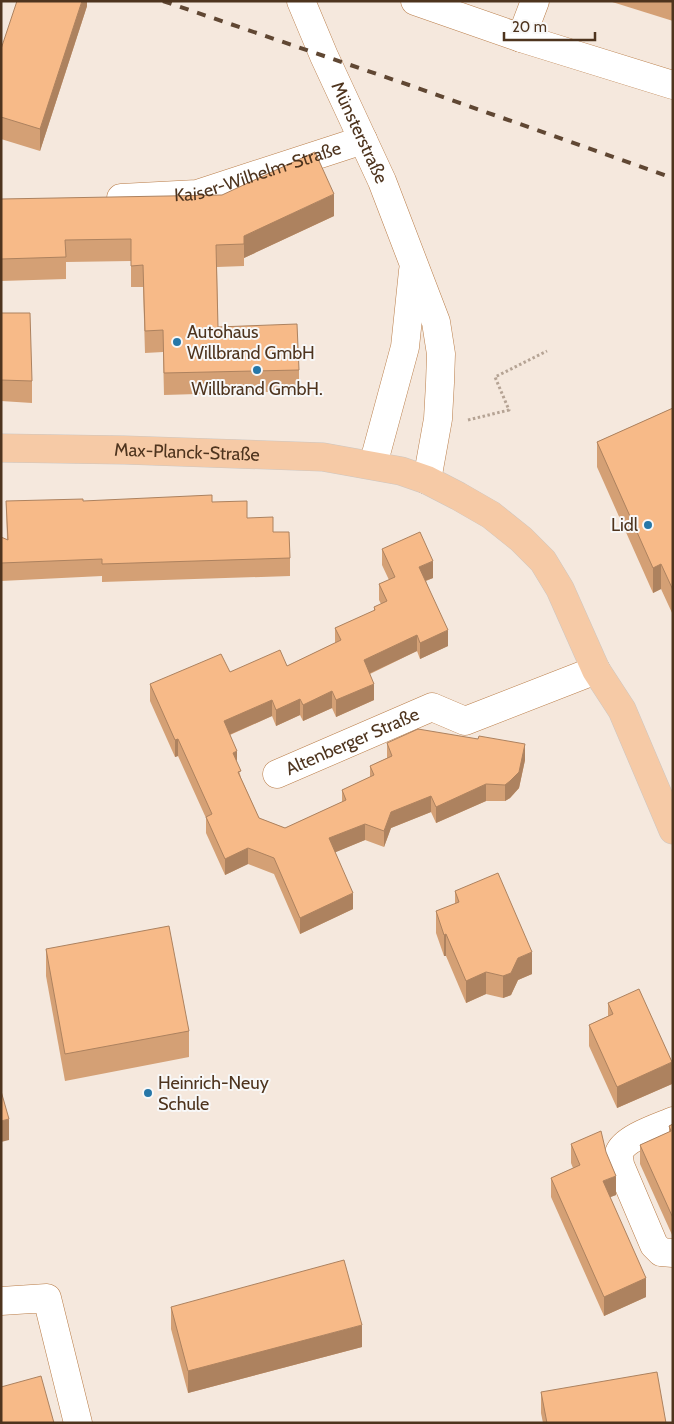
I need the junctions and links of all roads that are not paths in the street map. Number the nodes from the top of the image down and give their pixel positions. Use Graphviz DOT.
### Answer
graph roads {
  1 [pos="301,1"];
  2 [pos="415,1"];
  3 [pos="535,1"];
  4 [pos="522,38"];
  5 [pos="673,85"];
  6 [pos="363,140"];
  7 [pos="99,200"];
  8 [pos="414,264"];
  9 [pos="1,448"];
  10 [pos="373,464"];
  11 [pos="427,480"];
  12 [pos="596,670"];
  13 [pos="277,774"];
  14 [pos="673,830"];
  15 [pos="673,1121"];
  16 [pos="673,1253"];
  17 [pos="1,1301"];
  18 [pos="78,1423"];
  1 -- 6 [label="street, Münsterstraße"];
  2 -- 4 [label="street"];
  3 -- 4 [label="street"];
  4 -- 5 [label="street"];
  6 -- 7 [label="street, Kaiser-Wilhelm-Straße"];
  6 -- 8 [label="street, Münsterstraße"];
  8 -- 10 [label="street, Münsterstraße"];
  8 -- 11 [label="street, Münsterstraße"];
  9 -- 10 [label="main road, Max-Planck-Straße"];
  10 -- 11 [label="main road"];
  11 -- 12 [label="main road"];
  12 -- 13 [label="street, Altenberger Straße"];
  12 -- 14 [label="main road"];
  15 -- 16 [label="street"];
  17 -- 18 [label="street"];
}
